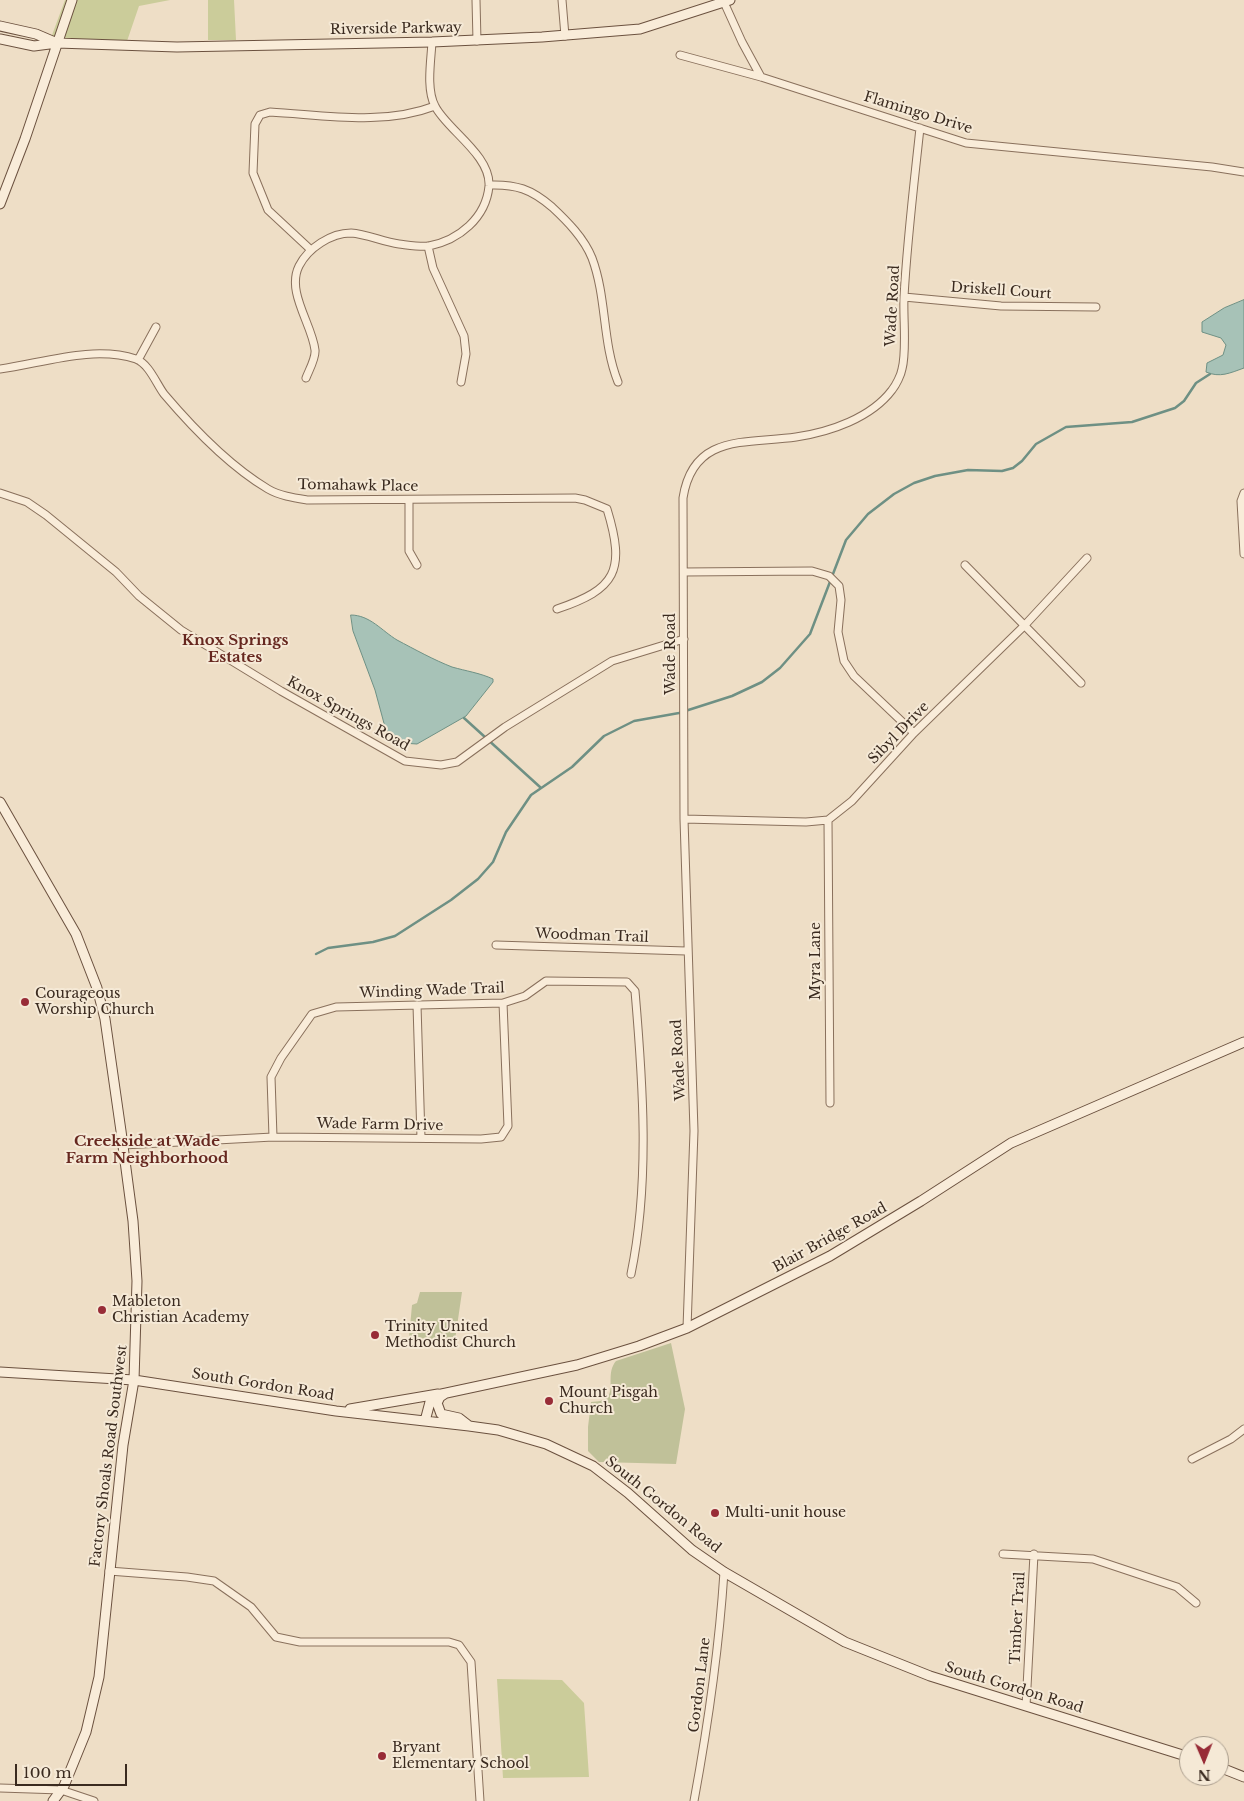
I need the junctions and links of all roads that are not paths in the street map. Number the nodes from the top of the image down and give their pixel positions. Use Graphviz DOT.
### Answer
graph roads {
  1 [pos="72,0"];
  2 [pos="476,0"];
  3 [pos="562,0"];
  4 [pos="726,1"];
  5 [pos="0,26"];
  6 [pos="565,36"];
  7 [pos="0,39"];
  8 [pos="477,40"];
  9 [pos="432,42"];
  10 [pos="57,43"];
  11 [pos="680,55"];
  12 [pos="761,77"];
  13 [pos="435,106"];
  14 [pos="920,128"];
  15 [pos="1244,172"];
  16 [pos="489,186"];
  17 [pos="0,204"];
  18 [pos="428,246"];
  19 [pos="311,250"];
  20 [pos="904,297"];
  21 [pos="1096,307"];
  22 [pos="156,327"];
  23 [pos="138,360"];
  24 [pos="0,369"];
  25 [pos="306,378"];
  26 [pos="461,382"];
  27 [pos="618,382"];
  28 [pos="0,493"];
  29 [pos="1244,493"];
  30 [pos="409,500"];
  31 [pos="1244,554"];
  32 [pos="1087,558"];
  33 [pos="417,565"];
  34 [pos="964,565"];
  35 [pos="684,572"];
  36 [pos="557,609"];
  37 [pos="1024,626"];
  38 [pos="684,639"];
  39 [pos="1081,682"];
  40 [pos="914,733"];
  41 [pos="0,802"];
  42 [pos="684,819"];
  43 [pos="828,820"];
  44 [pos="496,945"];
  45 [pos="686,951"];
  46 [pos="503,1003"];
  47 [pos="417,1005"];
  48 [pos="1244,1042"];
  49 [pos="830,1103"];
  50 [pos="273,1137"];
  51 [pos="421,1138"];
  52 [pos="123,1145"];
  53 [pos="631,1274"];
  54 [pos="687,1328"];
  55 [pos="0,1372"];
  56 [pos="134,1380"];
  57 [pos="448,1392"];
  58 [pos="336,1411"];
  59 [pos="425,1421"];
  60 [pos="469,1426"];
  61 [pos="1244,1429"];
  62 [pos="1192,1459"];
  63 [pos="1003,1554"];
  64 [pos="1034,1554"];
  65 [pos="109,1571"];
  66 [pos="724,1572"];
  67 [pos="1196,1603"];
  68 [pos="1026,1706"];
  69 [pos="1179,1754"];
  70 [pos="1229,1771"];
  71 [pos="1244,1777"];
  72 [pos="0,1788"];
  73 [pos="61,1790"];
  74 [pos="53,1801"];
  75 [pos="94,1801"];
  76 [pos="480,1801"];
  77 [pos="694,1801"];
  1 -- 10 [label="street"];
  2 -- 8 [label="street"];
  3 -- 6 [label="street"];
  4 -- 6 [label="street, Riverside Parkway"];
  4 -- 12 [label="street"];
  5 -- 10 [label="street, Riverside Parkway"];
  6 -- 8 [label="street, Riverside Parkway"];
  7 -- 10 [label="street, Riverside Parkway"];
  8 -- 9 [label="street, Riverside Parkway"];
  9 -- 10 [label="street, Riverside Parkway"];
  9 -- 13 [label="street"];
  10 -- 17 [label="street"];
  11 -- 12 [label="street, Flamingo Drive"];
  12 -- 14 [label="street, Flamingo Drive"];
  13 -- 16 [label="street"];
  13 -- 19 [label="street"];
  14 -- 15 [label="street, Flamingo Drive"];
  14 -- 20 [label="street, Wade Road"];
  16 -- 18 [label="street"];
  16 -- 27 [label="street"];
  18 -- 19 [label="street"];
  18 -- 26 [label="street"];
  19 -- 25 [label="street"];
  20 -- 21 [label="street, Driskell Court"];
  20 -- 35 [label="street, Wade Road"];
  22 -- 23 [label="street"];
  23 -- 24 [label="street"];
  23 -- 30 [label="street, Tomahawk Place"];
  28 -- 38 [label="street, Knox Springs Road"];
  29 -- 31 [label="street"];
  30 -- 33 [label="street"];
  30 -- 36 [label="street, Tomahawk Place"];
  32 -- 37 [label="street, Sibyl Drive"];
  34 -- 37 [label="street"];
  35 -- 38 [label="street, Wade Road"];
  35 -- 40 [label="street"];
  37 -- 39 [label="street"];
  37 -- 40 [label="street, Sibyl Drive"];
  38 -- 42 [label="street, Wade Road"];
  40 -- 43 [label="street, Sibyl Drive"];
  41 -- 52 [label="street, Factory Shoals Road Southwest"];
  42 -- 43 [label="street"];
  42 -- 45 [label="street, Wade Road"];
  43 -- 49 [label="street, Myra Lane"];
  44 -- 45 [label="street, Woodman Trail"];
  45 -- 54 [label="street, Wade Road"];
  46 -- 47 [label="street, Winding Wade Trail"];
  46 -- 51 [label="street, Wade Farm Drive"];
  46 -- 53 [label="street, Winding Wade Trail"];
  47 -- 50 [label="street, Winding Wade Trail"];
  47 -- 51 [label="street"];
  48 -- 54 [label="street, Blair Bridge Road"];
  50 -- 51 [label="street, Wade Farm Drive"];
  50 -- 52 [label="street, Wade Farm Drive"];
  52 -- 56 [label="street, Factory Shoals Road Southwest"];
  54 -- 57 [label="street, Blair Bridge Road"];
  55 -- 56 [label="street, South Gordon Road"];
  56 -- 58 [label="street, South Gordon Road"];
  56 -- 65 [label="street, Factory Shoals Road Southwest"];
  57 -- 58 [label="street"];
  57 -- 59 [label="street, Blair Bridge Road"];
  57 -- 60 [label="street"];
  58 -- 59 [label="street, South Gordon Road"];
  59 -- 60 [label="street, South Gordon Road"];
  60 -- 66 [label="street, South Gordon Road"];
  61 -- 62 [label="street"];
  63 -- 64 [label="street"];
  64 -- 67 [label="street, Timber Trail"];
  64 -- 68 [label="street, Timber Trail"];
  65 -- 73 [label="street, Factory Shoals Road Southwest"];
  65 -- 76 [label="street"];
  66 -- 68 [label="street, South Gordon Road"];
  66 -- 77 [label="street, Gordon Lane"];
  68 -- 69 [label="street, South Gordon Road"];
  70 -- 71 [label="street"];
  72 -- 73 [label="street"];
  73 -- 74 [label="street, Factory Shoals Road Southwest"];
  73 -- 75 [label="street"];
}
